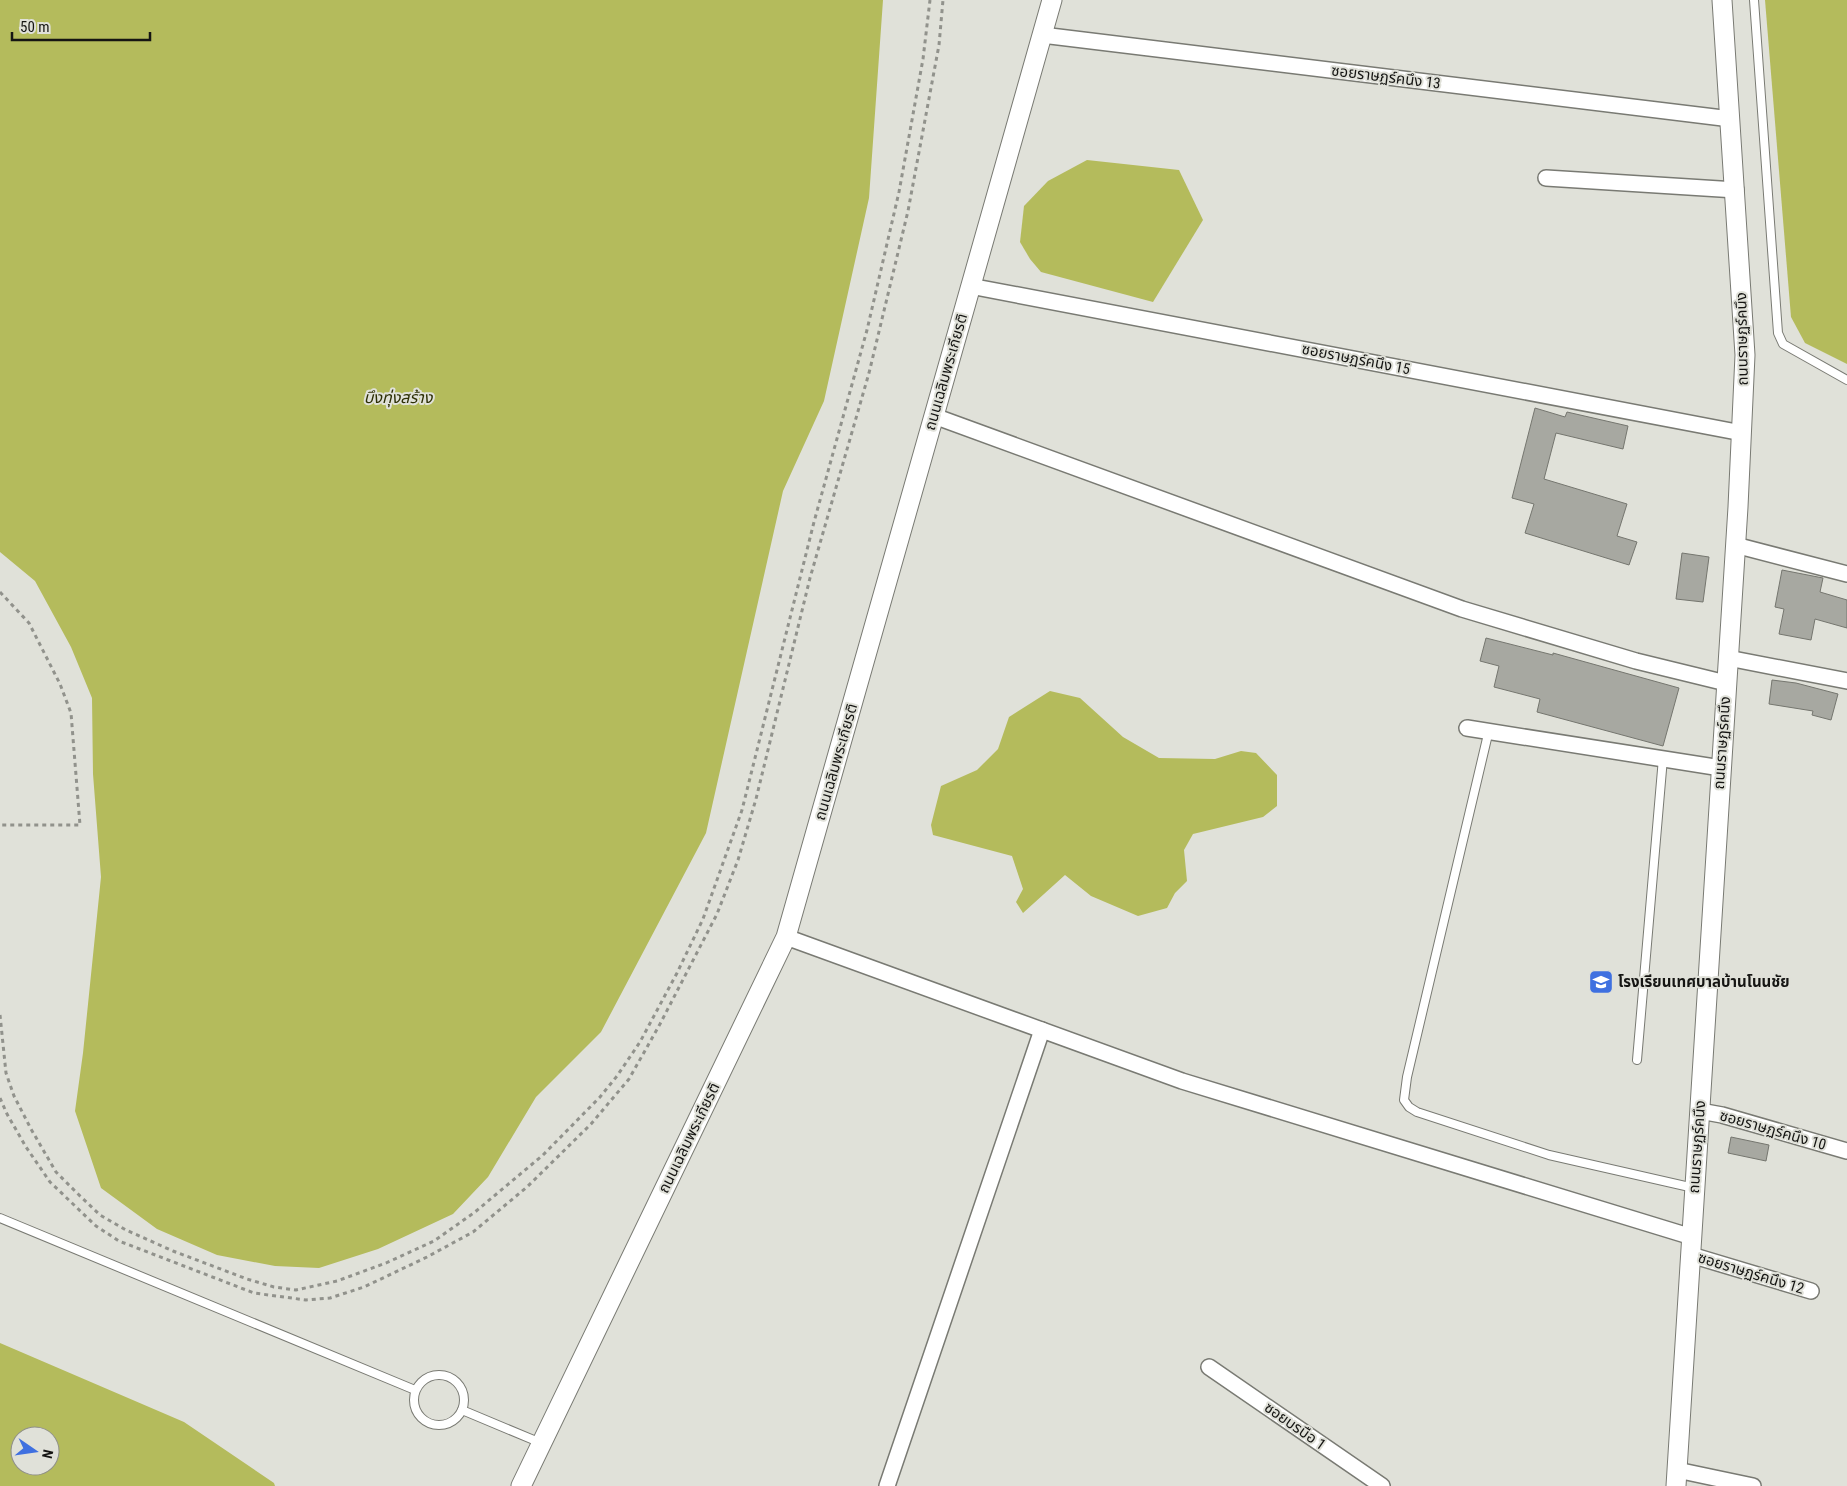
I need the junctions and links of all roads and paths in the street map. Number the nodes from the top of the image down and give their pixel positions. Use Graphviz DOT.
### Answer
graph roads {
  1 [pos="930,0"];
  2 [pos="943,0"];
  3 [pos="1052,0"];
  4 [pos="1722,0"];
  5 [pos="1754,0"];
  6 [pos="1042,34"];
  7 [pos="1731,119"];
  8 [pos="1546,178"];
  9 [pos="1736,190"];
  10 [pos="970,286"];
  11 [pos="1847,380"];
  12 [pos="934,416"];
  13 [pos="1742,433"];
  14 [pos="1735,545"];
  15 [pos="1847,574"];
  16 [pos="0,592"];
  17 [pos="1728,658"];
  18 [pos="1847,681"];
  19 [pos="1726,682"];
  20 [pos="1467,728"];
  21 [pos="1489,730"];
  22 [pos="1663,758"];
  23 [pos="1721,768"];
  24 [pos="0,826"];
  25 [pos="786,937"];
  26 [pos="0,1015"];
  27 [pos="1042,1030"];
  28 [pos="1637,1060"];
  29 [pos="0,1098"];
  30 [pos="1700,1111"];
  31 [pos="1847,1151"];
  32 [pos="1695,1188"];
  33 [pos="2,1218"];
  34 [pos="1691,1246"];
  35 [pos="1810,1291"];
  36 [pos="1209,1367"];
  37 [pos="415,1390"];
  38 [pos="462,1410"];
  39 [pos="541,1443"];
  40 [pos="1677,1478"];
  41 [pos="521,1486"];
  42 [pos="887,1486"];
  43 [pos="1382,1486"];
  44 [pos="1753,1486"];
  1 -- 26 [label="path"];
  2 -- 29 [label="path"];
  3 -- 6 [label="street, ถนนเฉลิมพระเกียรติ"];
  4 -- 7 [label="street, ถนนราษฏร์คนึง"];
  5 -- 11 [label="lane"];
  6 -- 7 [label="street, ซอยราษฏร์คนึง 13"];
  6 -- 10 [label="street, ถนนเฉลิมพระเกียรติ"];
  7 -- 9 [label="street, ถนนราษฏร์คนึง"];
  8 -- 9 [label="street"];
  9 -- 13 [label="street, ถนนราษฏร์คนึง"];
  10 -- 12 [label="street, ถนนเฉลิมพระเกียรติ"];
  10 -- 13 [label="street, ซอยราษฏร์คนึง 15"];
  12 -- 19 [label="street"];
  12 -- 25 [label="street, ถนนเฉลิมพระเกียรติ"];
  13 -- 14 [label="street, ถนนราษฏร์คนึง"];
  14 -- 15 [label="street"];
  14 -- 17 [label="street, ถนนราษฏร์คนึง"];
  16 -- 24 [label="path"];
  17 -- 18 [label="street"];
  17 -- 19 [label="street, ถนนราษฏร์คนึง"];
  19 -- 23 [label="street, ถนนราษฏร์คนึง"];
  20 -- 21 [label="street"];
  21 -- 22 [label="street"];
  21 -- 32 [label="lane"];
  22 -- 23 [label="street"];
  22 -- 28 [label="lane"];
  23 -- 30 [label="street, ถนนราษฏร์คนึง"];
  25 -- 27 [label="street, ซอยราษฏร์คนึง 12"];
  25 -- 39 [label="street, ถนนเฉลิมพระเกียรติ"];
  27 -- 34 [label="street, ซอยราษฏร์คนึง 12"];
  27 -- 42 [label="street"];
  30 -- 31 [label="street, ซอยราษฏร์คนึง 10"];
  30 -- 32 [label="street, ถนนราษฏร์คนึง"];
  32 -- 34 [label="street, ถนนราษฏร์คนึง"];
  33 -- 37 [label="lane"];
  34 -- 35 [label="street, ซอยราษฏร์คนึง 12"];
  34 -- 40 [label="street, ถนนราษฏร์คนึง"];
  36 -- 43 [label="street, ซอยบรบือ 1"];
  37 -- 38 [label="lane"];
  37 -- 38 [label="lane"];
  38 -- 39 [label="lane"];
  39 -- 41 [label="street, ถนนเฉลิมพระเกียรติ"];
  40 -- 44 [label="street"];
}
